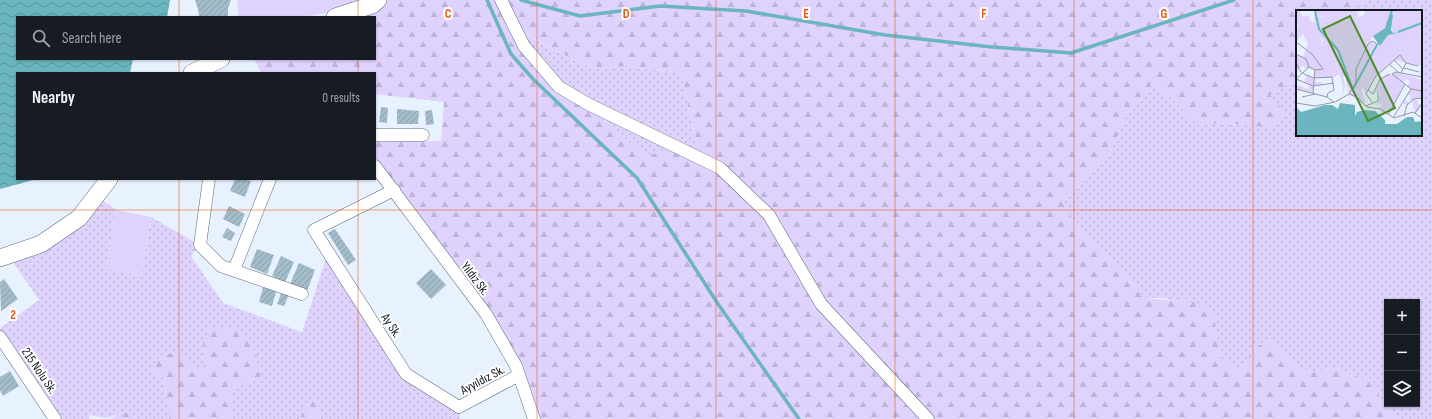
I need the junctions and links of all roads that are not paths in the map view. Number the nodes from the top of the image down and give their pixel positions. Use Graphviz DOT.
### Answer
graph roads {
  1 [pos="378,0"];
  2 [pos="501,0"];
  3 [pos="338,16"];
  4 [pos="376,135"];
  5 [pos="423,135"];
  6 [pos="376,167"];
  7 [pos="108,180"];
  8 [pos="210,180"];
  9 [pos="270,180"];
  10 [pos="394,190"];
  11 [pos="0,258"];
  12 [pos="234,270"];
  13 [pos="302,294"];
  14 [pos="0,337"];
  15 [pos="519,375"];
  16 [pos="459,413"];
  17 [pos="55,419"];
  18 [pos="534,419"];
  19 [pos="928,419"];
  1 -- 3 [label="main road"];
  2 -- 19 [label="street"];
  4 -- 5 [label="street"];
  6 -- 10 [label="street, Yıldız Sk."];
  7 -- 11 [label="main road"];
  8 -- 12 [label="street"];
  9 -- 12 [label="street"];
  10 -- 15 [label="street, Yıldız Sk."];
  10 -- 16 [label="street, Ay Sk."];
  12 -- 13 [label="street"];
  14 -- 17 [label="street, 215 Nolu Sk."];
  15 -- 16 [label="street, Ayyıldız Sk."];
  15 -- 18 [label="street, Yıldız Sk."];
}
